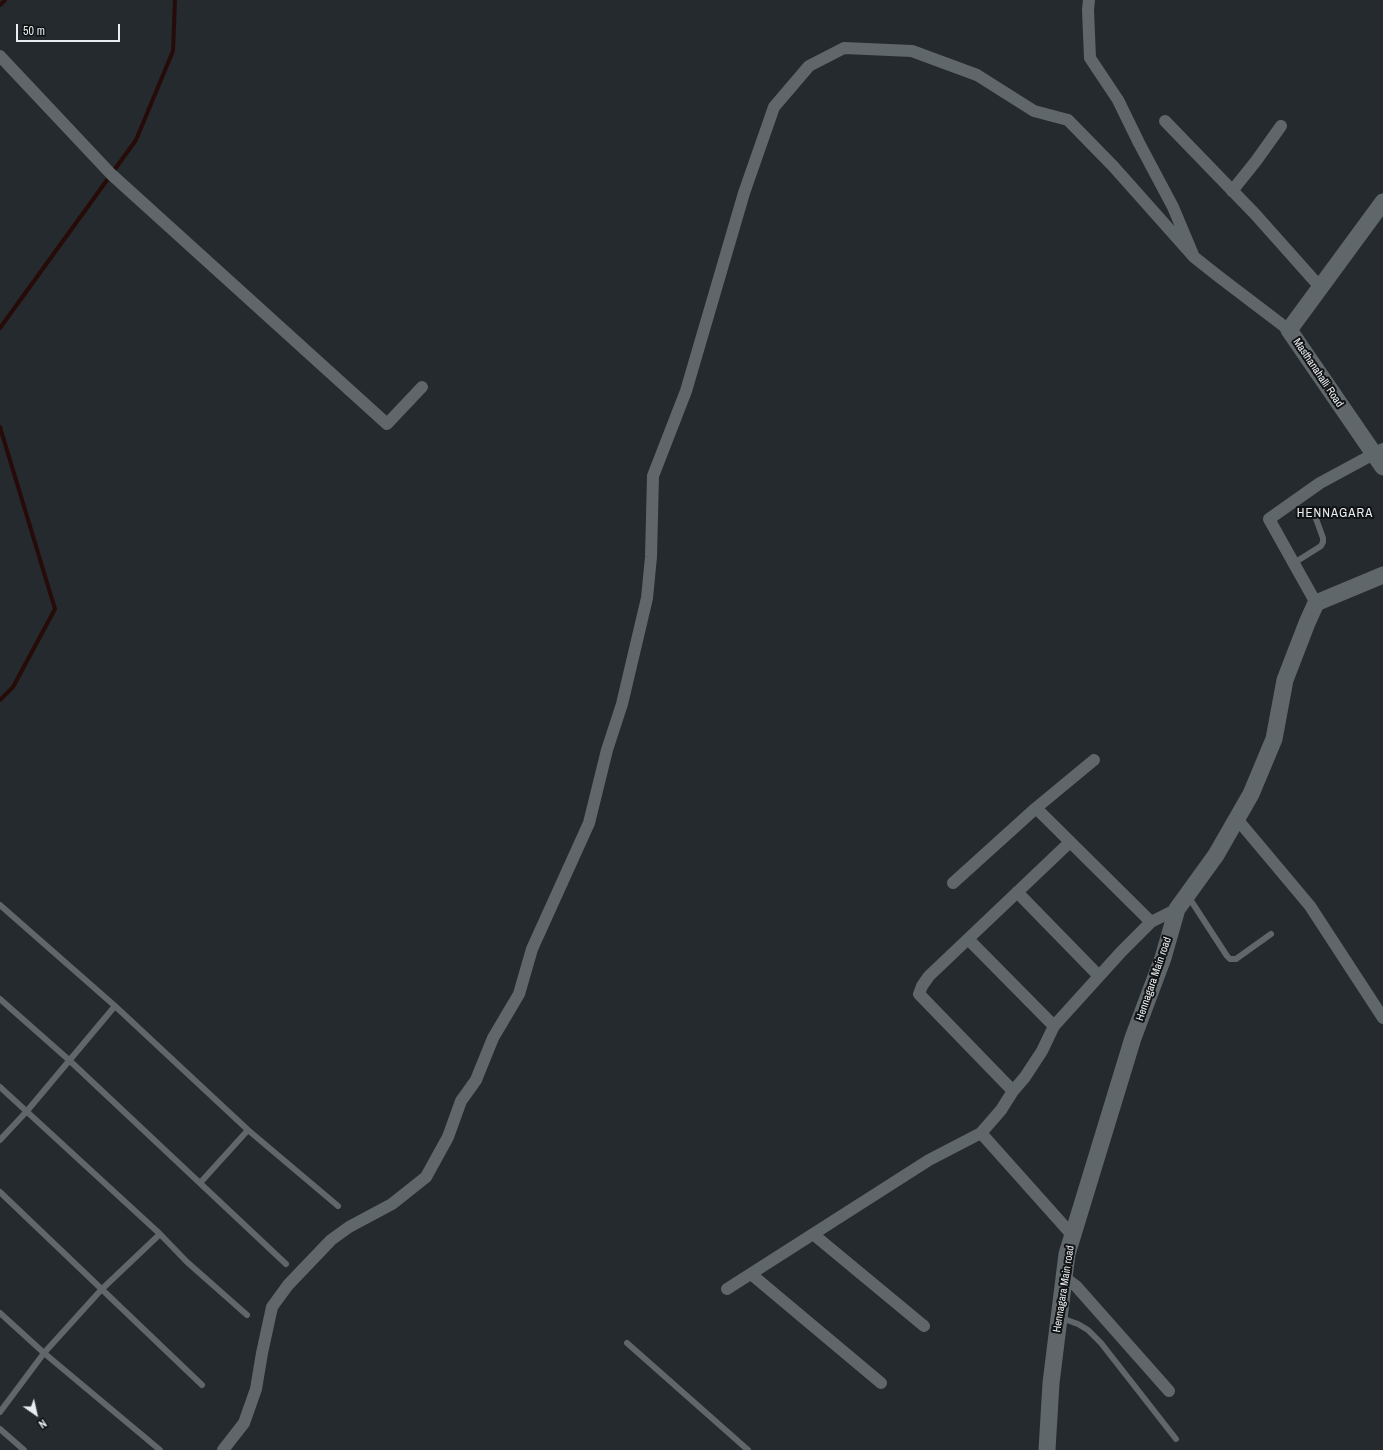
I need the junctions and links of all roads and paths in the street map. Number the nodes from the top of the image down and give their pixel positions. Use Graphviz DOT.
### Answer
graph roads {
  1 [pos="1089,0"];
  2 [pos="0,56"];
  3 [pos="1165,121"];
  4 [pos="1281,126"];
  5 [pos="1232,191"];
  6 [pos="1383,202"];
  7 [pos="1194,257"];
  8 [pos="1320,286"];
  9 [pos="1289,330"];
  10 [pos="422,387"];
  11 [pos="1380,457"];
  12 [pos="1315,516"];
  13 [pos="1294,563"];
  14 [pos="1383,575"];
  15 [pos="1316,603"];
  16 [pos="1094,760"];
  17 [pos="1036,808"];
  18 [pos="1237,819"];
  19 [pos="1070,842"];
  20 [pos="953,883"];
  21 [pos="1018,892"];
  22 [pos="1187,894"];
  23 [pos="0,906"];
  24 [pos="1177,909"];
  25 [pos="1150,922"];
  26 [pos="1271,934"];
  27 [pos="968,939"];
  28 [pos="1099,976"];
  29 [pos="0,999"];
  30 [pos="115,1006"];
  31 [pos="1383,1018"];
  32 [pos="1054,1026"];
  33 [pos="69,1060"];
  34 [pos="0,1087"];
  35 [pos="1013,1091"];
  36 [pos="27,1111"];
  37 [pos="248,1130"];
  38 [pos="981,1133"];
  39 [pos="0,1140"];
  40 [pos="200,1183"];
  41 [pos="0,1192"];
  42 [pos="338,1206"];
  43 [pos="160,1234"];
  44 [pos="813,1234"];
  45 [pos="1073,1236"];
  46 [pos="286,1264"];
  47 [pos="751,1274"];
  48 [pos="1064,1277"];
  49 [pos="727,1289"];
  50 [pos="101,1290"];
  51 [pos="0,1313"];
  52 [pos="247,1315"];
  53 [pos="1059,1317"];
  54 [pos="924,1326"];
  55 [pos="627,1343"];
  56 [pos="44,1353"];
  57 [pos="881,1383"];
  58 [pos="202,1385"];
  59 [pos="1169,1391"];
  60 [pos="0,1412"];
  61 [pos="0,1430"];
  62 [pos="1176,1439"];
  63 [pos="24,1450"];
  64 [pos="160,1450"];
  65 [pos="223,1450"];
  66 [pos="748,1450"];
  67 [pos="1047,1450"];
  1 -- 7 [label="street"];
  2 -- 10 [label="street"];
  3 -- 5 [label="street"];
  4 -- 5 [label="street"];
  5 -- 8 [label="street"];
  6 -- 8 [label="street, Masthanahalli Road"];
  7 -- 9 [label="street"];
  7 -- 65 [label="street"];
  8 -- 9 [label="street, Masthanahalli Road"];
  9 -- 11 [label="street, Masthanahalli Road"];
  11 -- 13 [label="street"];
  12 -- 13 [label="lane"];
  13 -- 15 [label="street"];
  14 -- 15 [label="street"];
  15 -- 18 [label="street, Hennagara Main road"];
  16 -- 17 [label="street"];
  17 -- 19 [label="street"];
  17 -- 20 [label="street"];
  18 -- 22 [label="street, Hennagara Main road"];
  18 -- 31 [label="street"];
  19 -- 21 [label="street"];
  19 -- 25 [label="street"];
  21 -- 27 [label="street"];
  21 -- 28 [label="street"];
  22 -- 24 [label="street, Hennagara Main road"];
  22 -- 26 [label="lane"];
  23 -- 30 [label="lane"];
  24 -- 25 [label="street"];
  24 -- 45 [label="street, Hennagara Main road"];
  25 -- 28 [label="street"];
  27 -- 32 [label="street"];
  27 -- 35 [label="street"];
  28 -- 32 [label="street"];
  29 -- 33 [label="lane"];
  30 -- 33 [label="lane"];
  30 -- 37 [label="lane"];
  32 -- 35 [label="street"];
  33 -- 36 [label="lane"];
  33 -- 40 [label="lane"];
  34 -- 36 [label="lane"];
  35 -- 38 [label="street"];
  36 -- 39 [label="lane"];
  36 -- 43 [label="lane"];
  37 -- 40 [label="lane"];
  37 -- 42 [label="lane"];
  38 -- 44 [label="street"];
  38 -- 45 [label="street"];
  40 -- 46 [label="lane"];
  41 -- 50 [label="lane"];
  43 -- 50 [label="lane"];
  43 -- 52 [label="lane"];
  44 -- 47 [label="street"];
  44 -- 54 [label="street"];
  45 -- 48 [label="street, Hennagara Main road"];
  47 -- 49 [label="street"];
  47 -- 57 [label="street"];
  48 -- 53 [label="street, Hennagara Main road"];
  48 -- 59 [label="street"];
  50 -- 56 [label="lane"];
  50 -- 58 [label="lane"];
  51 -- 56 [label="lane"];
  53 -- 62 [label="lane"];
  53 -- 67 [label="street, Hennagara Main road"];
  55 -- 66 [label="lane"];
  56 -- 60 [label="lane"];
  56 -- 64 [label="lane"];
  61 -- 63 [label="lane"];
}
